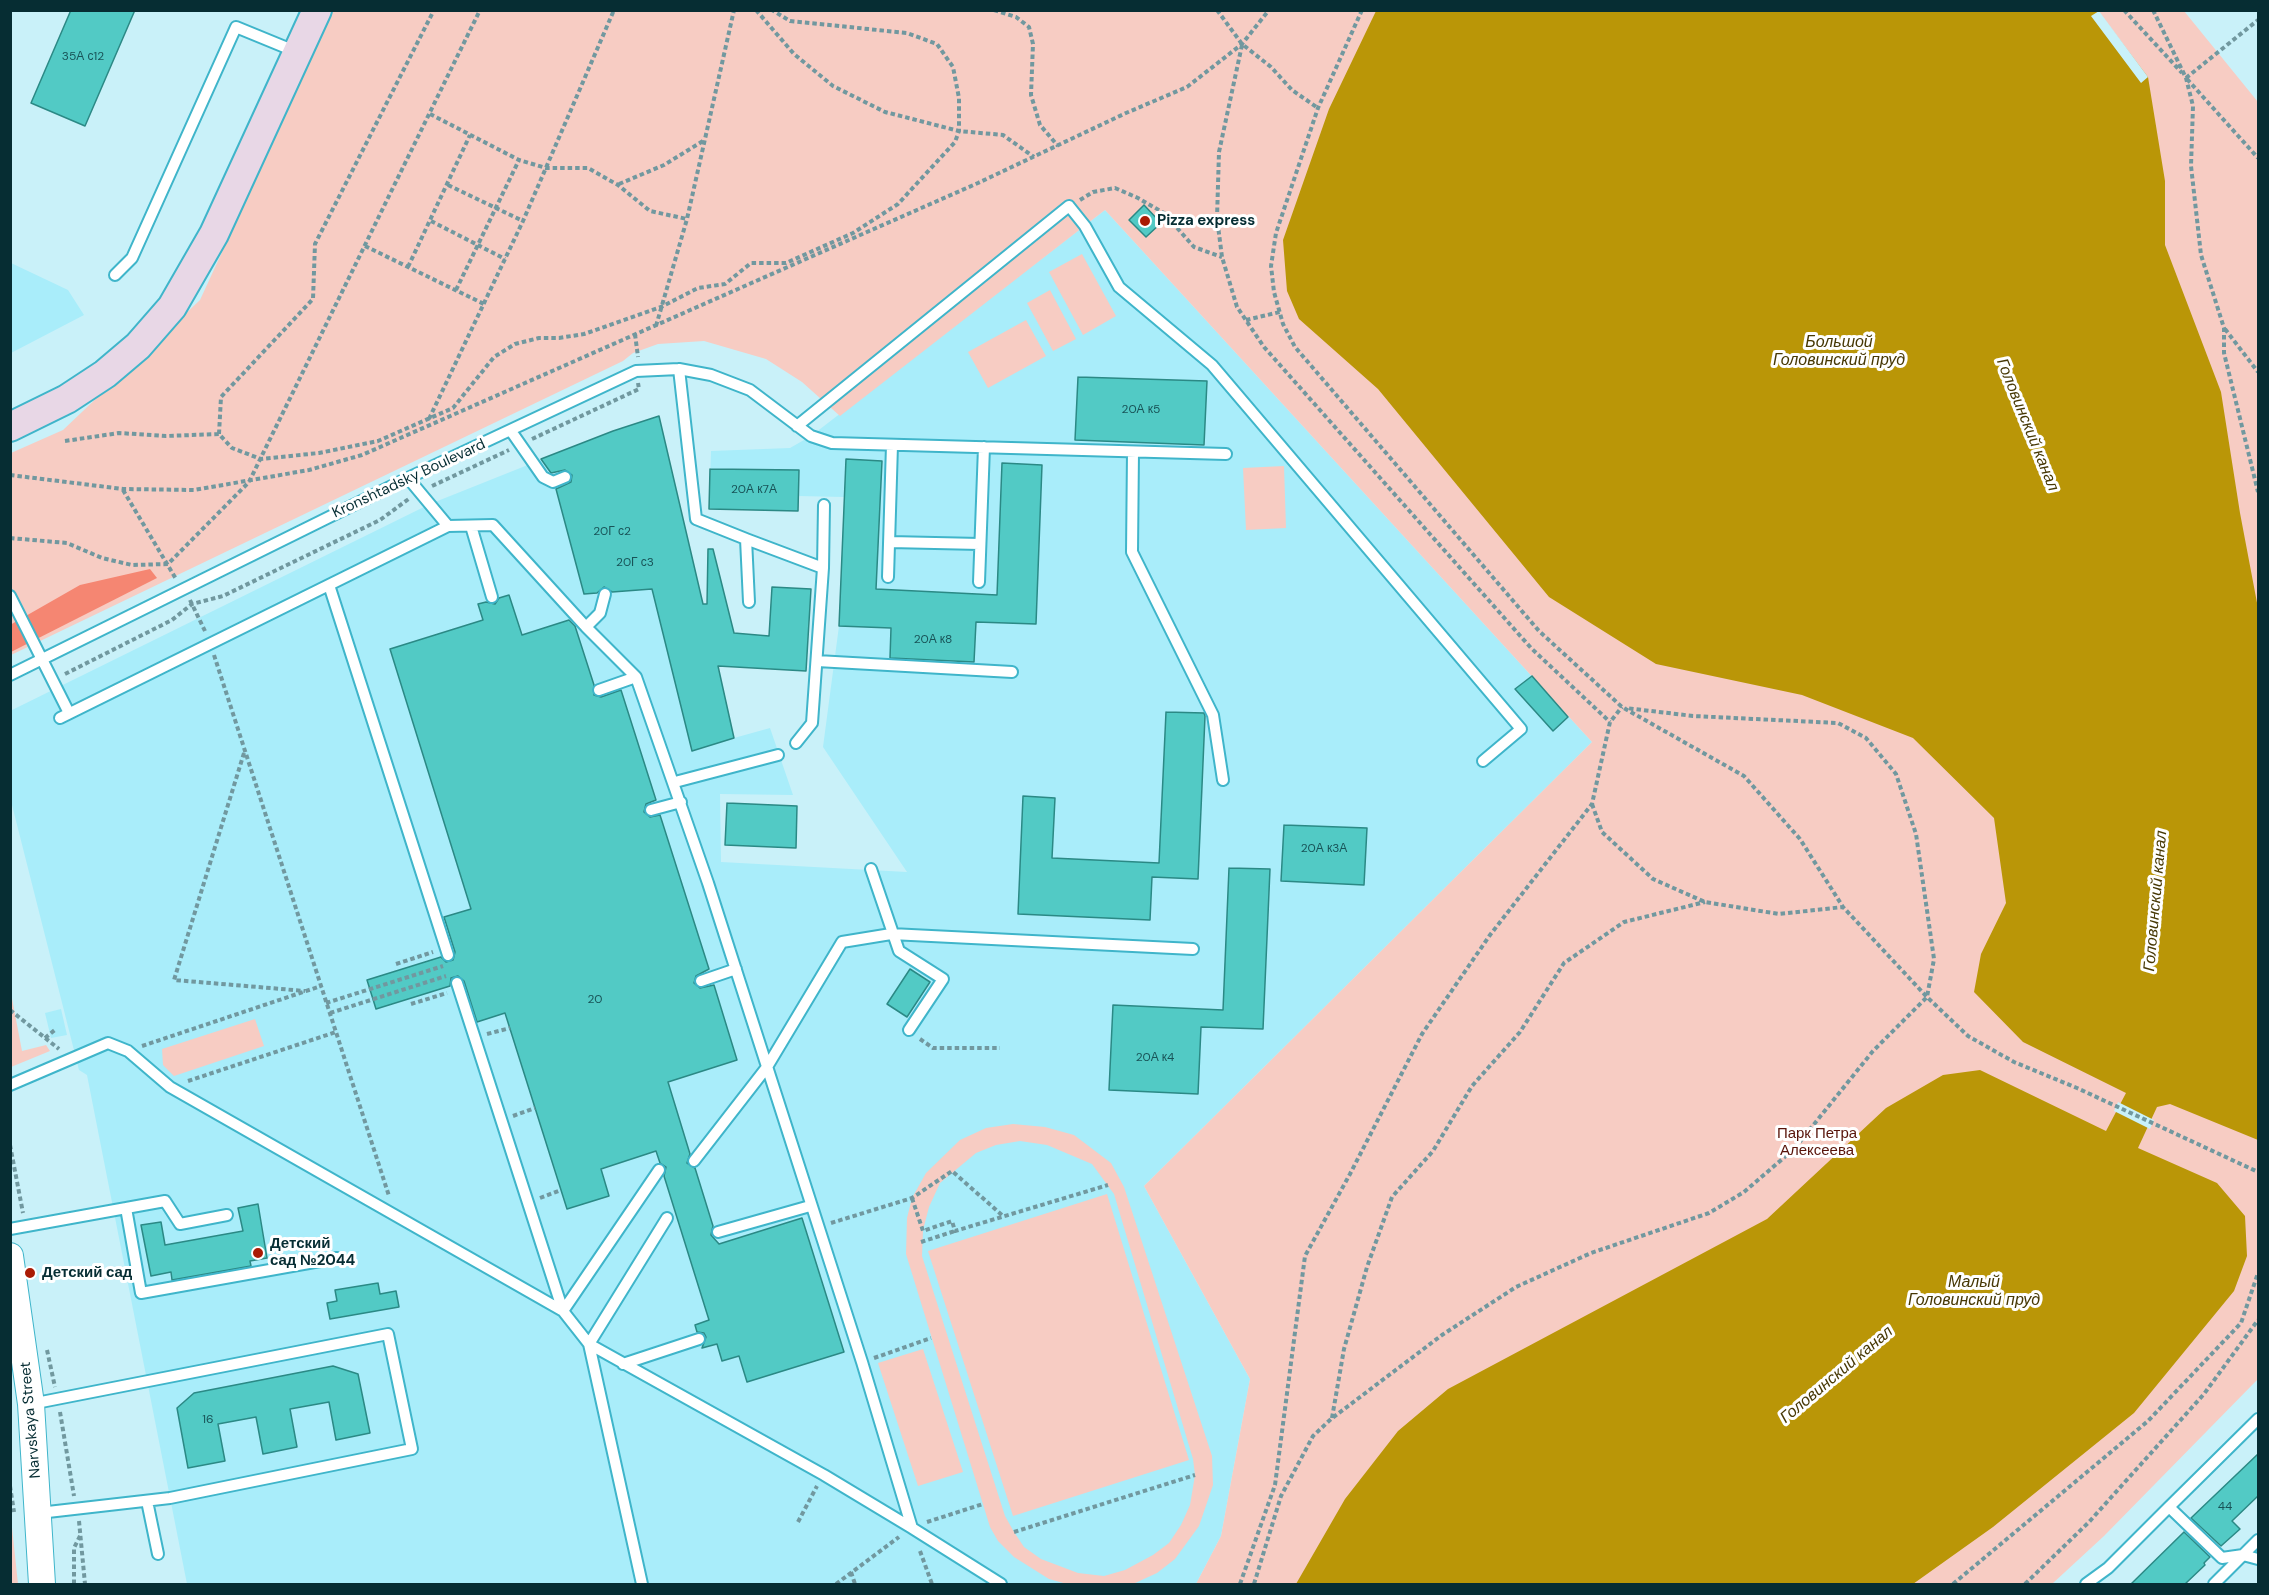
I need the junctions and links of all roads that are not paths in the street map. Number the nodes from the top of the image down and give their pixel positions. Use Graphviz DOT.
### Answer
graph roads {
  1 [pos="317,10"];
  2 [pos="298,52"];
  3 [pos="115,275"];
  4 [pos="679,369"];
  5 [pos="797,426"];
  6 [pos="10,427"];
  7 [pos="511,431"];
  8 [pos="892,445"];
  9 [pos="984,447"];
  10 [pos="1133,452"];
  11 [pos="1226,454"];
  12 [pos="565,477"];
  13 [pos="408,478"];
  14 [pos="824,505"];
  15 [pos="448,526"];
  16 [pos="471,526"];
  17 [pos="746,539"];
  18 [pos="890,542"];
  19 [pos="980,544"];
  20 [pos="824,568"];
  21 [pos="888,577"];
  22 [pos="979,582"];
  23 [pos="329,585"];
  24 [pos="605,594"];
  25 [pos="10,597"];
  26 [pos="492,597"];
  27 [pos="749,602"];
  28 [pos="586,627"];
  29 [pos="40,660"];
  30 [pos="817,661"];
  31 [pos="1012,672"];
  32 [pos="10,675"];
  33 [pos="636,677"];
  34 [pos="599,690"];
  35 [pos="796,743"];
  36 [pos="778,755"];
  37 [pos="1483,761"];
  38 [pos="1223,780"];
  39 [pos="675,782"];
  40 [pos="681,802"];
  41 [pos="651,810"];
  42 [pos="871,869"];
  43 [pos="891,934"];
  44 [pos="1193,949"];
  45 [pos="447,952"];
  46 [pos="735,969"];
  47 [pos="701,981"];
  48 [pos="458,986"];
  49 [pos="909,1030"];
  50 [pos="767,1067"];
  51 [pos="10,1085"];
  52 [pos="694,1161"];
  53 [pos="659,1170"];
  54 [pos="810,1206"];
  55 [pos="126,1208"];
  56 [pos="227,1215"];
  57 [pos="667,1218"];
  58 [pos="10,1229"];
  59 [pos="718,1232"];
  60 [pos="10,1256"];
  61 [pos="338,1258"];
  62 [pos="563,1311"];
  63 [pos="699,1339"];
  64 [pos="589,1344"];
  65 [pos="622,1364"];
  66 [pos="32,1404"];
  67 [pos="2259,1419"];
  68 [pos="147,1501"];
  69 [pos="2169,1507"];
  70 [pos="39,1514"];
  71 [pos="912,1528"];
  72 [pos="2259,1540"];
  73 [pos="158,1554"];
  74 [pos="2243,1555"];
  75 [pos="2259,1559"];
  76 [pos="42,1584"];
  77 [pos="642,1584"];
  78 [pos="1001,1584"];
  79 [pos="2086,1584"];
  80 [pos="2214,1584"];
  1 -- 2 [label="main road"];
  2 -- 3 [label="lane"];
  2 -- 6 [label="main road"];
  4 -- 5 [label="lane, Kronshtadsky Boulevard"];
  4 -- 7 [label="lane, Kronshtadsky Boulevard"];
  4 -- 17 [label="lane"];
  5 -- 8 [label="lane, Kronshtadsky Boulevard"];
  5 -- 37 [label="lane"];
  7 -- 12 [label="lane"];
  7 -- 13 [label="lane, Kronshtadsky Boulevard"];
  8 -- 9 [label="lane, Kronshtadsky Boulevard"];
  8 -- 18 [label="lane"];
  9 -- 10 [label="lane, Kronshtadsky Boulevard"];
  9 -- 19 [label="lane"];
  10 -- 11 [label="lane, Kronshtadsky Boulevard"];
  10 -- 38 [label="lane"];
  13 -- 15 [label="lane"];
  13 -- 29 [label="lane, Kronshtadsky Boulevard"];
  14 -- 20 [label="lane"];
  15 -- 16 [label="lane"];
  15 -- 23 [label="lane"];
  16 -- 26 [label="lane"];
  16 -- 28 [label="lane"];
  17 -- 20 [label="lane"];
  17 -- 27 [label="lane"];
  18 -- 19 [label="lane"];
  18 -- 21 [label="lane"];
  19 -- 22 [label="lane"];
  20 -- 30 [label="lane"];
  23 -- 29 [label="lane"];
  23 -- 45 [label="lane"];
  24 -- 28 [label="lane"];
  25 -- 29 [label="lane"];
  28 -- 33 [label="lane"];
  29 -- 32 [label="lane, Kronshtadsky Boulevard"];
  30 -- 31 [label="lane"];
  30 -- 35 [label="lane"];
  33 -- 34 [label="lane"];
  33 -- 39 [label="lane"];
  36 -- 39 [label="lane"];
  39 -- 40 [label="lane"];
  40 -- 41 [label="lane"];
  40 -- 46 [label="lane"];
  42 -- 43 [label="lane"];
  43 -- 44 [label="lane"];
  43 -- 49 [label="lane"];
  43 -- 50 [label="lane"];
  46 -- 47 [label="lane"];
  46 -- 50 [label="lane"];
  48 -- 62 [label="lane"];
  50 -- 52 [label="lane"];
  50 -- 54 [label="lane"];
  51 -- 62 [label="lane"];
  53 -- 62 [label="lane"];
  54 -- 59 [label="lane"];
  54 -- 71 [label="lane"];
  55 -- 56 [label="lane"];
  55 -- 58 [label="lane"];
  55 -- 61 [label="lane"];
  57 -- 64 [label="lane"];
  60 -- 66 [label="street, Narvskaya Street"];
  62 -- 64 [label="lane"];
  63 -- 65 [label="lane"];
  64 -- 65 [label="lane"];
  64 -- 77 [label="lane"];
  65 -- 71 [label="lane"];
  66 -- 68 [label="lane"];
  66 -- 70 [label="street, Narvskaya Street"];
  67 -- 69 [label="lane"];
  68 -- 70 [label="lane"];
  68 -- 73 [label="lane"];
  69 -- 74 [label="lane"];
  69 -- 79 [label="lane"];
  70 -- 76 [label="street, Narvskaya Street"];
  71 -- 78 [label="lane"];
  72 -- 74 [label="lane"];
  74 -- 75 [label="lane"];
  74 -- 80 [label="lane"];
}
